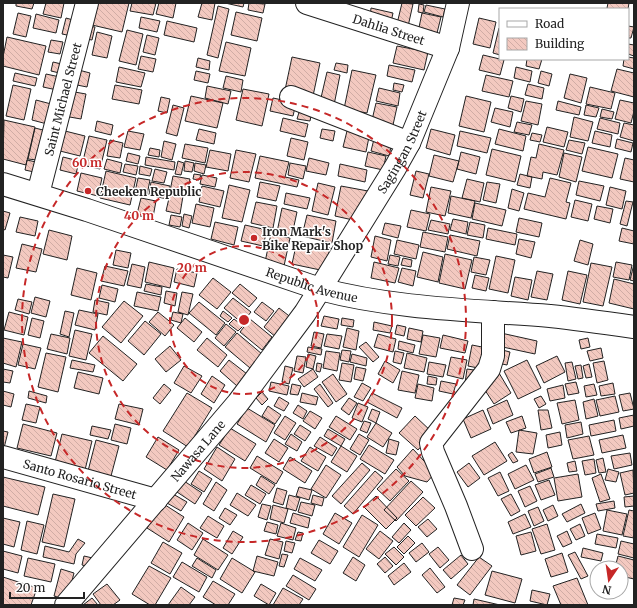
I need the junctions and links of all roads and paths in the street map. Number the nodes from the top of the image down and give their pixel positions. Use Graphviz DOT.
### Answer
graph roads {
  1 [pos="87,3"];
  2 [pos="307,3"];
  3 [pos="458,3"];
  4 [pos="448,48"];
  5 [pos="291,97"];
  6 [pos="409,143"];
  7 [pos="3,184"];
  8 [pos="38,194"];
  9 [pos="320,289"];
  10 [pos="493,312"];
  11 [pos="634,327"];
  12 [pos="3,457"];
  13 [pos="156,500"];
  14 [pos="472,549"];
  15 [pos="66,605"];
  1 -- 8 [label="street, Saint Michael Street"];
  2 -- 4 [label="street, Dahlia Street"];
  3 -- 4 [label="street, Sagingan Street"];
  4 -- 6 [label="street, Sagingan Street"];
  5 -- 6 [label="street"];
  6 -- 9 [label="street, Sagingan Street"];
  7 -- 8 [label="street, Republic Avenue"];
  8 -- 9 [label="street, Republic Avenue"];
  9 -- 10 [label="street, Republic Avenue"];
  9 -- 13 [label="street, Nawasa Lane"];
  10 -- 11 [label="street, Republic Avenue"];
  10 -- 14 [label="street"];
  12 -- 13 [label="street, Santo Rosario Street"];
  13 -- 15 [label="street, Nawasa Lane"];
}
